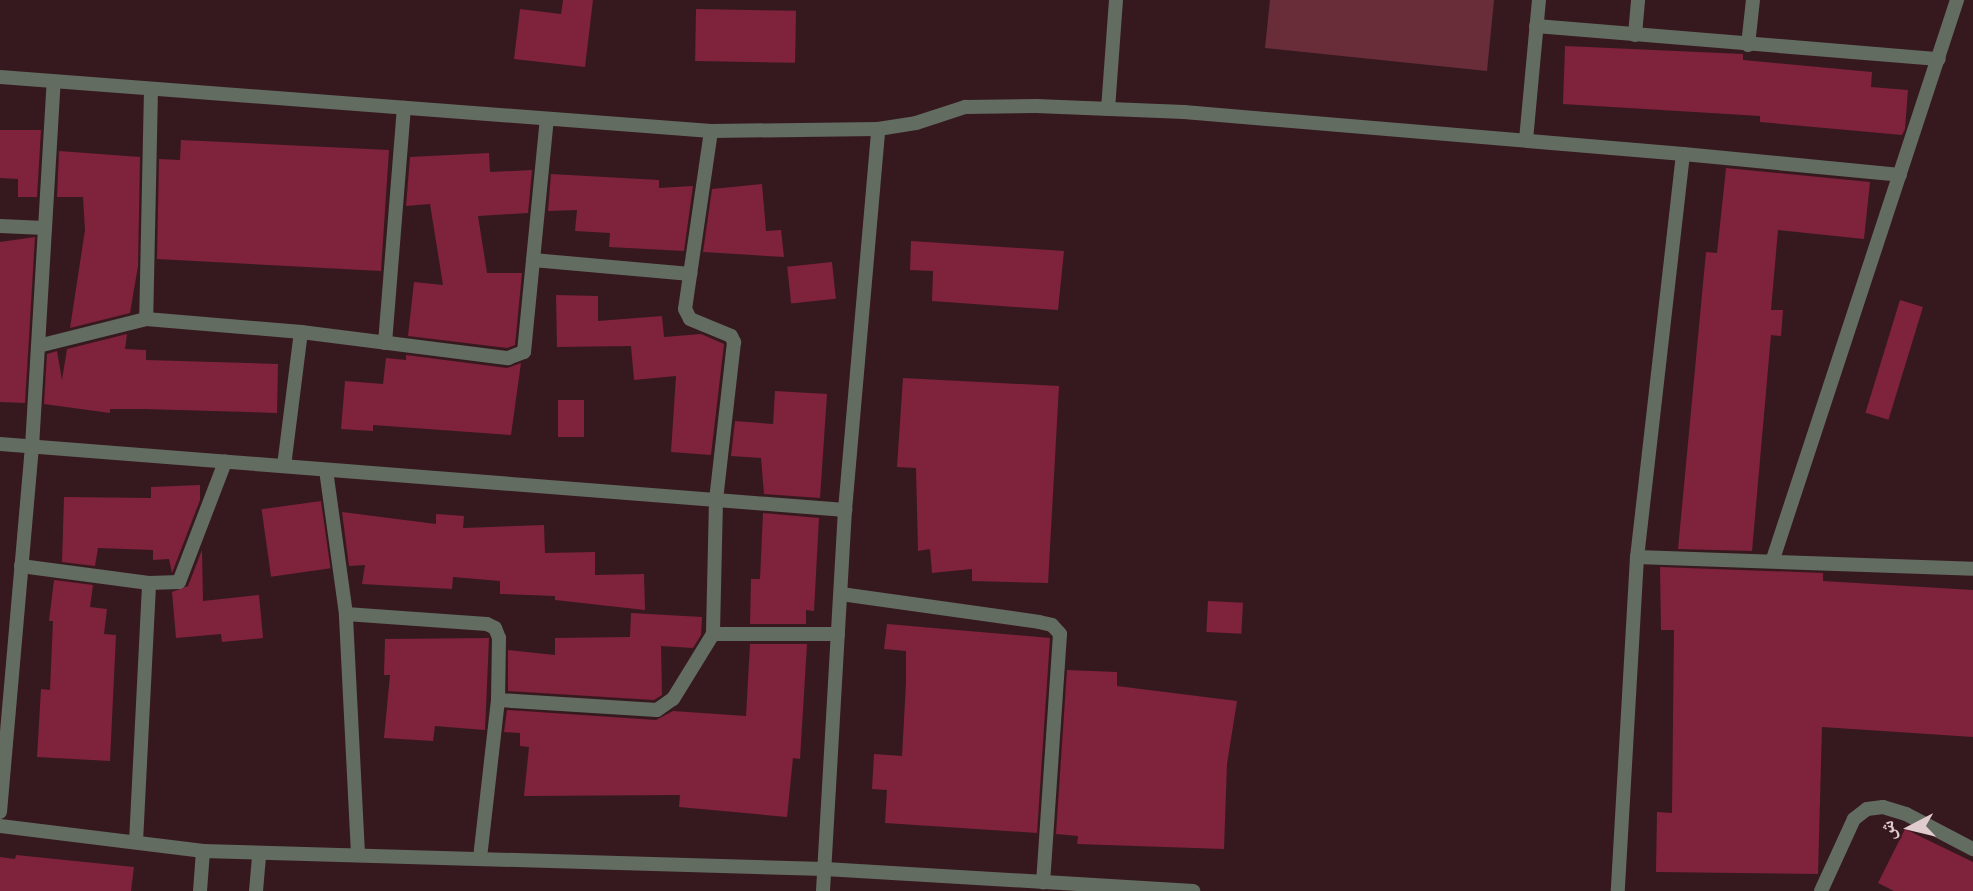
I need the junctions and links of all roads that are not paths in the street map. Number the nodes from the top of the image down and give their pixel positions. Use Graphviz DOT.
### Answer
graph roads {
  1 [pos="1116,0"];
  2 [pos="1539,0"];
  3 [pos="1638,0"];
  4 [pos="1754,0"];
  5 [pos="1957,0"];
  6 [pos="1536,26"];
  7 [pos="1635,35"];
  8 [pos="1748,44"];
  9 [pos="1939,59"];
  10 [pos="0,77"];
  11 [pos="54,82"];
  12 [pos="151,89"];
  13 [pos="404,108"];
  14 [pos="1108,109"];
  15 [pos="547,119"];
  16 [pos="878,129"];
  17 [pos="711,131"];
  18 [pos="1525,140"];
  19 [pos="1683,154"];
  20 [pos="1900,175"];
  21 [pos="0,226"];
  22 [pos="45,228"];
  23 [pos="534,260"];
  24 [pos="690,274"];
  25 [pos="146,319"];
  26 [pos="301,332"];
  27 [pos="385,343"];
  28 [pos="38,346"];
  29 [pos="0,444"];
  30 [pos="32,447"];
  31 [pos="225,462"];
  32 [pos="284,466"];
  33 [pos="326,470"];
  34 [pos="716,500"];
  35 [pos="845,510"];
  36 [pos="1637,557"];
  37 [pos="1773,559"];
  38 [pos="21,566"];
  39 [pos="1973,569"];
  40 [pos="149,583"];
  41 [pos="841,594"];
  42 [pos="346,614"];
  43 [pos="713,634"];
  44 [pos="838,634"];
  45 [pos="498,700"];
  46 [pos="0,812"];
  47 [pos="0,826"];
  48 [pos="136,842"];
  49 [pos="1973,849"];
  50 [pos="203,851"];
  51 [pos="259,853"];
  52 [pos="358,854"];
  53 [pos="480,859"];
  54 [pos="825,869"];
  55 [pos="1043,882"];
  56 [pos="200,891"];
  57 [pos="256,891"];
  58 [pos="823,891"];
  59 [pos="1193,891"];
  60 [pos="1618,891"];
  61 [pos="1821,891"];
  1 -- 14 [label="street"];
  2 -- 6 [label="street"];
  3 -- 7 [label="street"];
  4 -- 8 [label="street"];
  5 -- 9 [label="street"];
  6 -- 7 [label="street"];
  6 -- 18 [label="street"];
  7 -- 8 [label="street"];
  8 -- 9 [label="street"];
  9 -- 20 [label="street"];
  10 -- 11 [label="street"];
  11 -- 12 [label="street"];
  11 -- 22 [label="street"];
  12 -- 13 [label="street"];
  12 -- 25 [label="street"];
  13 -- 15 [label="street"];
  13 -- 27 [label="street"];
  14 -- 16 [label="street"];
  14 -- 18 [label="street"];
  15 -- 17 [label="street"];
  15 -- 23 [label="street"];
  16 -- 17 [label="street"];
  16 -- 35 [label="street"];
  17 -- 24 [label="street"];
  18 -- 19 [label="street"];
  19 -- 20 [label="street"];
  19 -- 36 [label="street"];
  20 -- 37 [label="street"];
  21 -- 22 [label="street"];
  22 -- 28 [label="street"];
  23 -- 24 [label="street"];
  23 -- 27 [label="street"];
  24 -- 34 [label="street"];
  25 -- 26 [label="street"];
  25 -- 28 [label="street"];
  26 -- 27 [label="street"];
  26 -- 32 [label="street"];
  28 -- 30 [label="street"];
  29 -- 30 [label="street"];
  30 -- 31 [label="street"];
  30 -- 38 [label="street"];
  31 -- 32 [label="street"];
  31 -- 40 [label="street"];
  32 -- 33 [label="street"];
  33 -- 34 [label="street"];
  33 -- 42 [label="street"];
  34 -- 35 [label="street"];
  34 -- 43 [label="street"];
  35 -- 41 [label="street"];
  36 -- 37 [label="street"];
  36 -- 60 [label="street"];
  37 -- 39 [label="street"];
  38 -- 40 [label="street"];
  38 -- 46 [label="street"];
  40 -- 48 [label="street"];
  41 -- 44 [label="street"];
  41 -- 55 [label="street"];
  42 -- 45 [label="street"];
  42 -- 52 [label="street"];
  43 -- 44 [label="street"];
  43 -- 45 [label="street"];
  44 -- 54 [label="street"];
  45 -- 53 [label="street"];
  47 -- 48 [label="street"];
  48 -- 50 [label="street"];
  49 -- 61 [label="street"];
  50 -- 51 [label="street"];
  50 -- 56 [label="street"];
  51 -- 52 [label="street"];
  51 -- 57 [label="street"];
  52 -- 53 [label="street"];
  53 -- 54 [label="street"];
  54 -- 55 [label="street"];
  54 -- 58 [label="street"];
  55 -- 59 [label="street"];
}
